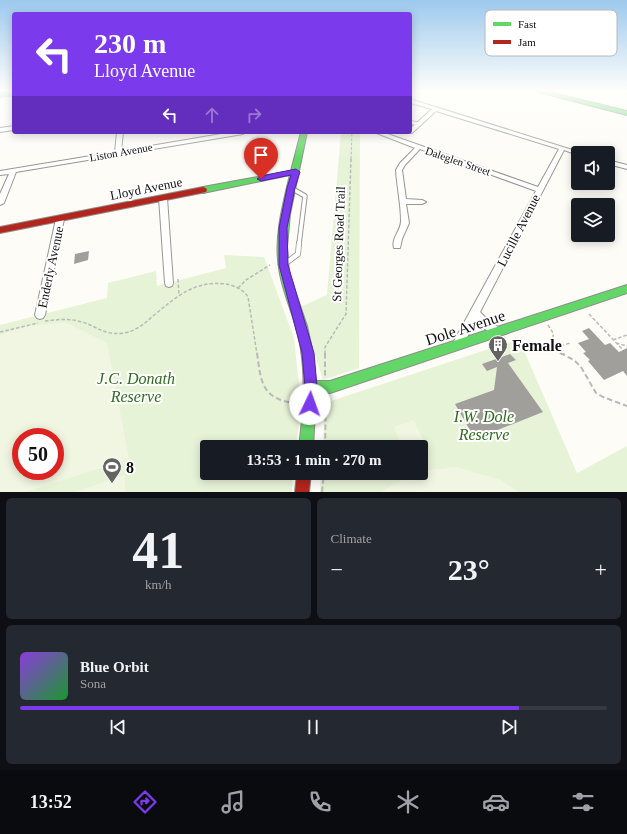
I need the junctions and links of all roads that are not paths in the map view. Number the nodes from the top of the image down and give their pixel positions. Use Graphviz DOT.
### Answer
graph roads {
  1 [pos="429,114"];
  2 [pos="451,114"];
  3 [pos="412,122"];
  4 [pos="418,124"];
  5 [pos="12,128"];
  6 [pos="0,130"];
  7 [pos="412,130"];
  8 [pos="120,134"];
  9 [pos="231,134"];
  10 [pos="304,134"];
  11 [pos="383,134"];
  12 [pos="408,134"];
  13 [pos="401,140"];
  14 [pos="419,147"];
  15 [pos="562,148"];
  16 [pos="571,151"];
  17 [pos="118,153"];
  18 [pos="615,164"];
  19 [pos="627,167"];
  20 [pos="13,171"];
  21 [pos="296,172"];
  22 [pos="0,173"];
  23 [pos="294,190"];
  24 [pos="539,190"];
  25 [pos="163,198"];
  26 [pos="403,201"];
  27 [pos="422,202"];
  28 [pos="0,203"];
  29 [pos="60,218"];
  30 [pos="0,230"];
  31 [pos="398,246"];
  32 [pos="283,265"];
  33 [pos="169,283"];
  34 [pos="627,289"];
  35 [pos="475,313"];
  36 [pos="40,315"];
  37 [pos="498,332"];
  38 [pos="458,344"];
  39 [pos="311,387"];
  40 [pos="307,440"];
  41 [pos="303,480"];
  42 [pos="302,492"];
  1 -- 4 [label="street"];
  2 -- 15 [label="street"];
  3 -- 4 [label="lane"];
  4 -- 7 [label="street"];
  5 -- 6 [label="street"];
  8 -- 17 [label="street"];
  9 -- 17 [label="street, Liston Avenue"];
  10 -- 21 [label="street"];
  11 -- 13 [label="street, Daleglen Street"];
  12 -- 13 [label="street"];
  13 -- 14 [label="street, Daleglen Street"];
  14 -- 24 [label="street, Daleglen Street"];
  14 -- 26 [label="street"];
  15 -- 16 [label="street"];
  15 -- 24 [label="street, Lucille Avenue"];
  17 -- 20 [label="street, Liston Avenue"];
  18 -- 19 [label="street"];
  20 -- 22 [label="street, Liston Avenue"];
  20 -- 28 [label="street"];
  21 -- 23 [label="street"];
  21 -- 25 [label="street, Lloyd Avenue"];
  23 -- 32 [label="street"];
  23 -- 32 [label="lane"];
  24 -- 35 [label="street, Lucille Avenue"];
  25 -- 29 [label="street, Lloyd Avenue"];
  25 -- 33 [label="street"];
  26 -- 27 [label="street"];
  26 -- 31 [label="street"];
  29 -- 30 [label="street, Lloyd Avenue"];
  29 -- 36 [label="street, Enderly Avenue"];
  32 -- 39 [label="street"];
  34 -- 37 [label="street, Dole Avenue"];
  35 -- 37 [label="street"];
  35 -- 38 [label="street, Lucille Avenue"];
  37 -- 38 [label="street, Dole Avenue"];
  38 -- 39 [label="street, Dole Avenue"];
  39 -- 40 [label="street"];
  41 -- 42 [label="street"];
}
